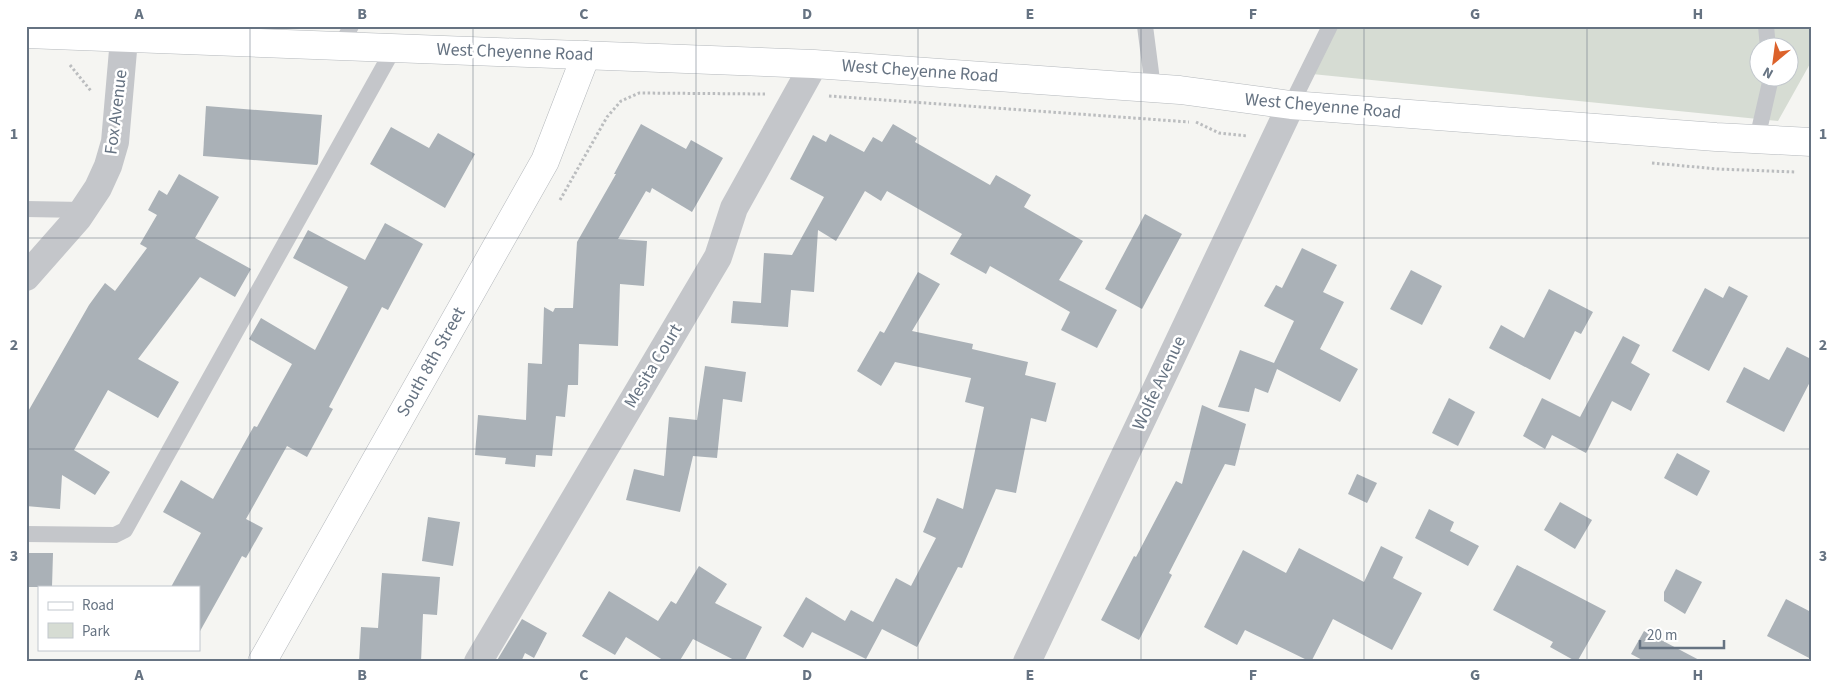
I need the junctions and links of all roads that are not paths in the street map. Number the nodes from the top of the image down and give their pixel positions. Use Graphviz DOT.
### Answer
graph roads {
  1 [pos="1145,26"];
  2 [pos="1330,26"];
  3 [pos="26,34"];
  4 [pos="346,36"];
  5 [pos="124,39"];
  6 [pos="394,48"];
  7 [pos="586,55"];
  8 [pos="814,64"];
  9 [pos="1153,88"];
  10 [pos="1769,88"];
  11 [pos="1291,105"];
  12 [pos="1757,139"];
  13 [pos="1811,142"];
  14 [pos="26,209"];
  15 [pos="83,210"];
  16 [pos="26,277"];
  17 [pos="26,534"];
  18 [pos="262,662"];
  19 [pos="478,662"];
  20 [pos="1027,662"];
  1 -- 9 [label="lane"];
  2 -- 11 [label="lane"];
  3 -- 5 [label="main road, West Cheyenne Road"];
  4 -- 5 [label="main road, West Cheyenne Road"];
  4 -- 6 [label="main road, West Cheyenne Road"];
  5 -- 15 [label="street, Fox Avenue"];
  6 -- 7 [label="main road, West Cheyenne Road"];
  6 -- 17 [label="lane"];
  7 -- 8 [label="main road, West Cheyenne Road"];
  7 -- 18 [label="main road, South 8th Street"];
  8 -- 9 [label="main road, West Cheyenne Road"];
  8 -- 19 [label="street, Mesita Court"];
  9 -- 11 [label="main road, West Cheyenne Road"];
  10 -- 12 [label="lane"];
  11 -- 12 [label="main road, West Cheyenne Road"];
  11 -- 20 [label="street, Wolfe Avenue"];
  12 -- 13 [label="main road, West Cheyenne Road"];
  14 -- 15 [label="lane"];
  15 -- 16 [label="street, Fox Avenue"];
}
